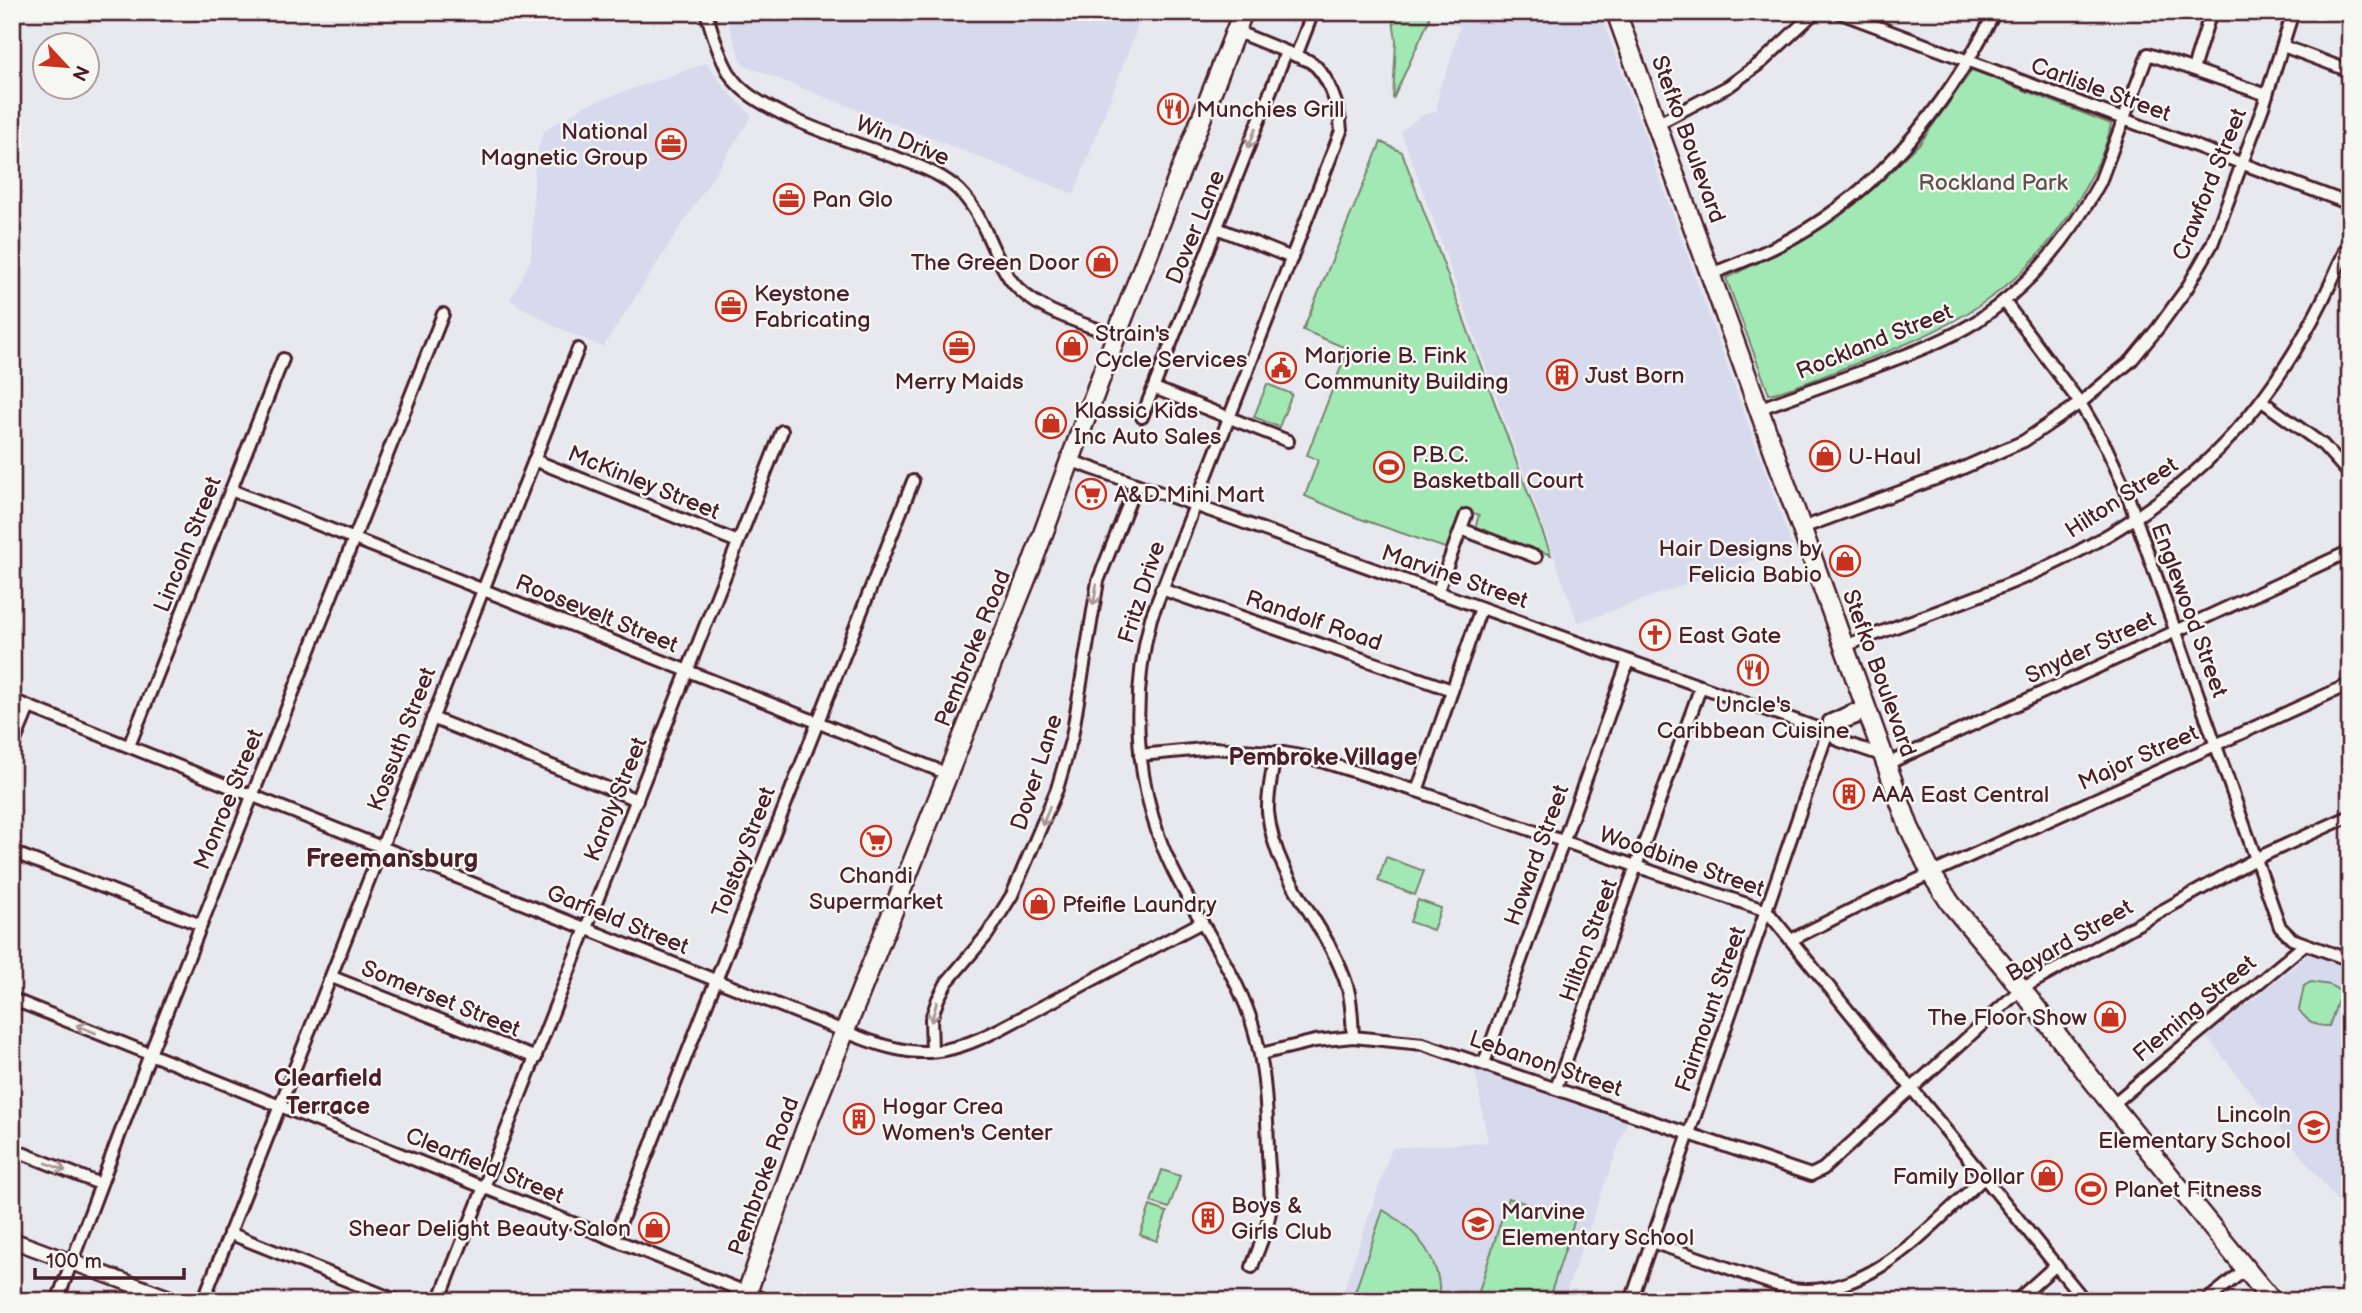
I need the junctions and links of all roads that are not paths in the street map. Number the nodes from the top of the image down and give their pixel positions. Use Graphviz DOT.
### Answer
graph roads {
  1 [pos="706,12"];
  2 [pos="1243,12"];
  3 [pos="1313,12"];
  4 [pos="1616,12"];
  5 [pos="1815,12"];
  6 [pos="1838,12"];
  7 [pos="1995,12"];
  8 [pos="2211,12"];
  9 [pos="2293,12"];
  10 [pos="1235,31"];
  11 [pos="2283,46"];
  12 [pos="1291,54"];
  13 [pos="1967,61"];
  14 [pos="2193,69"];
  15 [pos="2350,71"];
  16 [pos="2267,95"];
  17 [pos="2124,120"];
  18 [pos="1657,124"];
  19 [pos="2243,164"];
  20 [pos="2350,204"];
  21 [pos="1217,228"];
  22 [pos="2350,238"];
  23 [pos="1293,258"];
  24 [pos="1711,274"];
  25 [pos="2004,301"];
  26 [pos="443,314"];
  27 [pos="1116,336"];
  28 [pos="578,349"];
  29 [pos="283,359"];
  30 [pos="1154,388"];
  31 [pos="2262,401"];
  32 [pos="2080,404"];
  33 [pos="1758,409"];
  34 [pos="1142,417"];
  35 [pos="1229,418"];
  36 [pos="782,430"];
  37 [pos="1288,441"];
  38 [pos="2350,453"];
  39 [pos="534,460"];
  40 [pos="1069,460"];
  41 [pos="2340,463"];
  42 [pos="2350,475"];
  43 [pos="913,481"];
  44 [pos="1136,485"];
  45 [pos="231,490"];
  46 [pos="1194,505"];
  47 [pos="1466,515"];
  48 [pos="2135,518"];
  49 [pos="1802,528"];
  50 [pos="1461,529"];
  51 [pos="353,539"];
  52 [pos="738,542"];
  53 [pos="2350,551"];
  54 [pos="1536,557"];
  55 [pos="1161,589"];
  56 [pos="483,590"];
  57 [pos="1437,593"];
  58 [pos="1481,608"];
  59 [pos="2175,631"];
  60 [pos="1844,646"];
  61 [pos="1628,661"];
  62 [pos="688,672"];
  63 [pos="2350,684"];
  64 [pos="1701,686"];
  65 [pos="1452,690"];
  66 [pos="12,701"];
  67 [pos="29,707"];
  68 [pos="1863,711"];
  69 [pos="432,718"];
  70 [pos="817,721"];
  71 [pos="1828,730"];
  72 [pos="2216,745"];
  73 [pos="129,746"];
  74 [pos="12,748"];
  75 [pos="1275,752"];
  76 [pos="1140,755"];
  77 [pos="1886,760"];
  78 [pos="948,774"];
  79 [pos="1417,791"];
  80 [pos="252,796"];
  81 [pos="637,800"];
  82 [pos="2350,816"];
  83 [pos="1564,842"];
  84 [pos="382,848"];
  85 [pos="12,852"];
  86 [pos="2257,858"];
  87 [pos="1636,867"];
  88 [pos="1932,875"];
  89 [pos="1767,911"];
  90 [pos="1202,922"];
  91 [pos="201,925"];
  92 [pos="586,928"];
  93 [pos="1791,940"];
  94 [pos="2304,945"];
  95 [pos="2350,960"];
  96 [pos="332,977"];
  97 [pos="716,979"];
  98 [pos="2021,989"];
  99 [pos="12,999"];
  100 [pos="844,1031"];
  101 [pos="1353,1037"];
  102 [pos="932,1051"];
  103 [pos="150,1054"];
  104 [pos="1261,1054"];
  105 [pos="536,1058"];
  106 [pos="1484,1063"];
  107 [pos="1556,1088"];
  108 [pos="1911,1088"];
  109 [pos="280,1105"];
  110 [pos="2112,1105"];
  111 [pos="1689,1133"];
  112 [pos="12,1149"];
  113 [pos="1811,1175"];
  114 [pos="1985,1177"];
  115 [pos="100,1184"];
  116 [pos="484,1187"];
  117 [pos="229,1233"];
  118 [pos="614,1239"];
  119 [pos="12,1240"];
  120 [pos="1651,1242"];
  121 [pos="71,1261"];
  122 [pos="2056,1265"];
  123 [pos="1252,1267"];
  124 [pos="2246,1269"];
  125 [pos="745,1296"];
  126 [pos="57,1301"];
  127 [pos="177,1301"];
  128 [pos="203,1301"];
  129 [pos="398,1301"];
  130 [pos="439,1301"];
  131 [pos="768,1301"];
  132 [pos="1631,1301"];
  133 [pos="2016,1301"];
  134 [pos="2085,1301"];
  135 [pos="2206,1301"];
  136 [pos="2272,1301"];
  1 -- 27 [label="street, Win Drive"];
  2 -- 10 [label="main road, Pembroke Road"];
  3 -- 12 [label="street, Dover Lane"];
  4 -- 18 [label="main road, Stefko Boulevard"];
  5 -- 18 [label="street"];
  6 -- 13 [label="street, Carlisle Street"];
  7 -- 13 [label="street"];
  8 -- 14 [label="street"];
  9 -- 11 [label="street, Crawford Street"];
  10 -- 12 [label="street, Fritz Drive"];
  10 -- 27 [label="main road, Pembroke Road"];
  11 -- 15 [label="street"];
  11 -- 16 [label="street, Crawford Street"];
  12 -- 21 [label="street, Dover Lane, one-way"];
  12 -- 23 [label="street, Fritz Drive"];
  13 -- 17 [label="street, Carlisle Street"];
  13 -- 24 [label="street"];
  14 -- 16 [label="street"];
  14 -- 17 [label="street, Rockland Street"];
  16 -- 19 [label="street, Crawford Street"];
  17 -- 19 [label="street, Carlisle Street"];
  17 -- 25 [label="street, Rockland Street"];
  18 -- 24 [label="main road, Stefko Boulevard"];
  19 -- 20 [label="street, Carlisle Street"];
  19 -- 32 [label="street, Crawford Street"];
  21 -- 23 [label="street"];
  21 -- 30 [label="street, Dover Lane"];
  22 -- 31 [label="street, Hilton Street"];
  23 -- 35 [label="street, Fritz Drive"];
  24 -- 33 [label="main road, Stefko Boulevard"];
  25 -- 32 [label="street, Englewood Street"];
  25 -- 33 [label="street, Rockland Street"];
  26 -- 51 [label="street, Monroe Street"];
  27 -- 40 [label="main road, Pembroke Road"];
  28 -- 39 [label="street, Kossuth Street"];
  29 -- 45 [label="street, Lincoln Street"];
  30 -- 34 [label="street, Dover Lane"];
  30 -- 35 [label="street"];
  31 -- 41 [label="street"];
  31 -- 48 [label="street, Hilton Street"];
  32 -- 48 [label="street, Englewood Street"];
  32 -- 49 [label="street, Crawford Street"];
  33 -- 49 [label="main road, Stefko Boulevard"];
  35 -- 37 [label="street"];
  35 -- 46 [label="street, Fritz Drive"];
  36 -- 52 [label="street, Karoly Street"];
  38 -- 41 [label="street"];
  39 -- 52 [label="street, McKinley Street"];
  39 -- 56 [label="street, Kossuth Street"];
  40 -- 44 [label="street, Marvine Street"];
  40 -- 78 [label="main road, Pembroke Road"];
  41 -- 42 [label="street"];
  43 -- 70 [label="street, Tolstoy Street"];
  44 -- 46 [label="street, Marvine Street"];
  44 -- 102 [label="street, Dover Lane, one-way"];
  45 -- 51 [label="street, Roosevelt Street"];
  45 -- 73 [label="street, Lincoln Street"];
  46 -- 55 [label="street, Fritz Drive"];
  46 -- 57 [label="street, Marvine Street"];
  47 -- 50 [label="street"];
  48 -- 59 [label="street, Englewood Street"];
  48 -- 60 [label="street, Hilton Street"];
  49 -- 60 [label="main road, Stefko Boulevard"];
  50 -- 54 [label="street"];
  50 -- 57 [label="street"];
  51 -- 56 [label="street, Roosevelt Street"];
  51 -- 80 [label="street, Monroe Street"];
  52 -- 62 [label="street, Karoly Street"];
  53 -- 59 [label="street, Snyder Street"];
  55 -- 65 [label="street, Randolf Road"];
  55 -- 76 [label="street, Fritz Drive"];
  56 -- 62 [label="street, Roosevelt Street"];
  56 -- 69 [label="street, Kossuth Street"];
  57 -- 58 [label="street, Marvine Street"];
  58 -- 61 [label="street, Marvine Street"];
  58 -- 65 [label="street"];
  59 -- 72 [label="street, Englewood Street"];
  59 -- 77 [label="street, Snyder Street"];
  60 -- 68 [label="main road, Stefko Boulevard"];
  61 -- 64 [label="street, Marvine Street"];
  61 -- 83 [label="street, Howard Street"];
  62 -- 70 [label="street, Roosevelt Street"];
  62 -- 81 [label="street, Karoly Street"];
  63 -- 72 [label="street, Major Street"];
  64 -- 71 [label="street, Marvine Street"];
  64 -- 87 [label="street, Hilton Street"];
  65 -- 79 [label="street"];
  66 -- 67 [label="street, Garfield Street"];
  67 -- 73 [label="street, Garfield Street"];
  67 -- 74 [label="street"];
  68 -- 71 [label="street"];
  68 -- 77 [label="main road, Stefko Boulevard"];
  69 -- 81 [label="street"];
  69 -- 84 [label="street, Kossuth Street"];
  70 -- 78 [label="street, Roosevelt Street"];
  70 -- 97 [label="street, Tolstoy Street"];
  71 -- 77 [label="street, Marvine Street"];
  71 -- 89 [label="street, Fairmount Street"];
  72 -- 86 [label="street, Englewood Street"];
  72 -- 88 [label="street, Major Street"];
  73 -- 80 [label="street, Garfield Street"];
  75 -- 76 [label="street, Woodbine Street"];
  75 -- 79 [label="street, Woodbine Street"];
  75 -- 101 [label="street"];
  76 -- 90 [label="street, Fritz Drive"];
  77 -- 88 [label="main road, Stefko Boulevard"];
  78 -- 100 [label="main road, Pembroke Road"];
  79 -- 83 [label="street, Woodbine Street"];
  80 -- 84 [label="street, Garfield Street"];
  80 -- 91 [label="street, Monroe Street"];
  81 -- 92 [label="street, Karoly Street"];
  82 -- 86 [label="street, Bayard Street"];
  83 -- 87 [label="street, Woodbine Street"];
  83 -- 106 [label="street, Howard Street"];
  84 -- 92 [label="street, Garfield Street"];
  84 -- 96 [label="street, Kossuth Street"];
  85 -- 91 [label="street"];
  86 -- 94 [label="street, Englewood Street"];
  86 -- 98 [label="street, Bayard Street"];
  87 -- 89 [label="street, Woodbine Street"];
  87 -- 107 [label="street, Hilton Street"];
  88 -- 93 [label="street, Major Street"];
  88 -- 98 [label="main road, Stefko Boulevard"];
  89 -- 93 [label="street, Woodbine Street"];
  89 -- 111 [label="street, Fairmount Street"];
  90 -- 102 [label="street, Garfield Street"];
  90 -- 104 [label="street, Fritz Drive"];
  91 -- 103 [label="street, Monroe Street"];
  92 -- 97 [label="street, Garfield Street"];
  92 -- 105 [label="street, Karoly Street"];
  93 -- 108 [label="street, Woodbine Street"];
  94 -- 95 [label="street"];
  94 -- 110 [label="street, Fleming Street"];
  96 -- 105 [label="street, Somerset Street"];
  96 -- 109 [label="street, Kossuth Street"];
  97 -- 100 [label="street, Garfield Street"];
  97 -- 118 [label="street, Tolstoy Street"];
  98 -- 108 [label="street, Bayard Street"];
  98 -- 110 [label="main road, Stefko Boulevard"];
  103 -- 99 [label="street, Clearfield Street, one-way"];
  100 -- 102 [label="street, Garfield Street"];
  100 -- 125 [label="main road, Pembroke Road"];
  101 -- 104 [label="street, Lebanon Street"];
  101 -- 106 [label="street, Lebanon Street"];
  103 -- 109 [label="street, Clearfield Street"];
  103 -- 115 [label="street, Monroe Street"];
  104 -- 123 [label="street, Fritz Drive"];
  105 -- 116 [label="street, Karoly Street"];
  106 -- 107 [label="street, Lebanon Street"];
  107 -- 111 [label="street, Lebanon Street"];
  108 -- 113 [label="street, Bayard Street"];
  108 -- 114 [label="street, Woodbine Street"];
  109 -- 116 [label="street, Clearfield Street"];
  109 -- 117 [label="street, Kossuth Street"];
  110 -- 124 [label="main road, Stefko Boulevard"];
  111 -- 113 [label="street, Lebanon Street"];
  111 -- 120 [label="street, Fairmount Street"];
  112 -- 115 [label="street, one-way"];
  114 -- 120 [label="street"];
  114 -- 122 [label="street, Woodbine Street"];
  115 -- 121 [label="street, Monroe Street"];
  116 -- 118 [label="street, Clearfield Street"];
  116 -- 130 [label="street, Karoly Street"];
  117 -- 128 [label="street, Kossuth Street"];
  117 -- 129 [label="street"];
  118 -- 125 [label="street, Clearfield Street"];
  119 -- 121 [label="street"];
  120 -- 132 [label="street, Fairmount Street"];
  121 -- 126 [label="street, Monroe Street"];
  121 -- 127 [label="street"];
  122 -- 133 [label="street"];
  122 -- 134 [label="street, Woodbine Street"];
  124 -- 135 [label="street"];
  124 -- 136 [label="main road, Stefko Boulevard"];
  125 -- 131 [label="street, Clearfield Street"];
}
